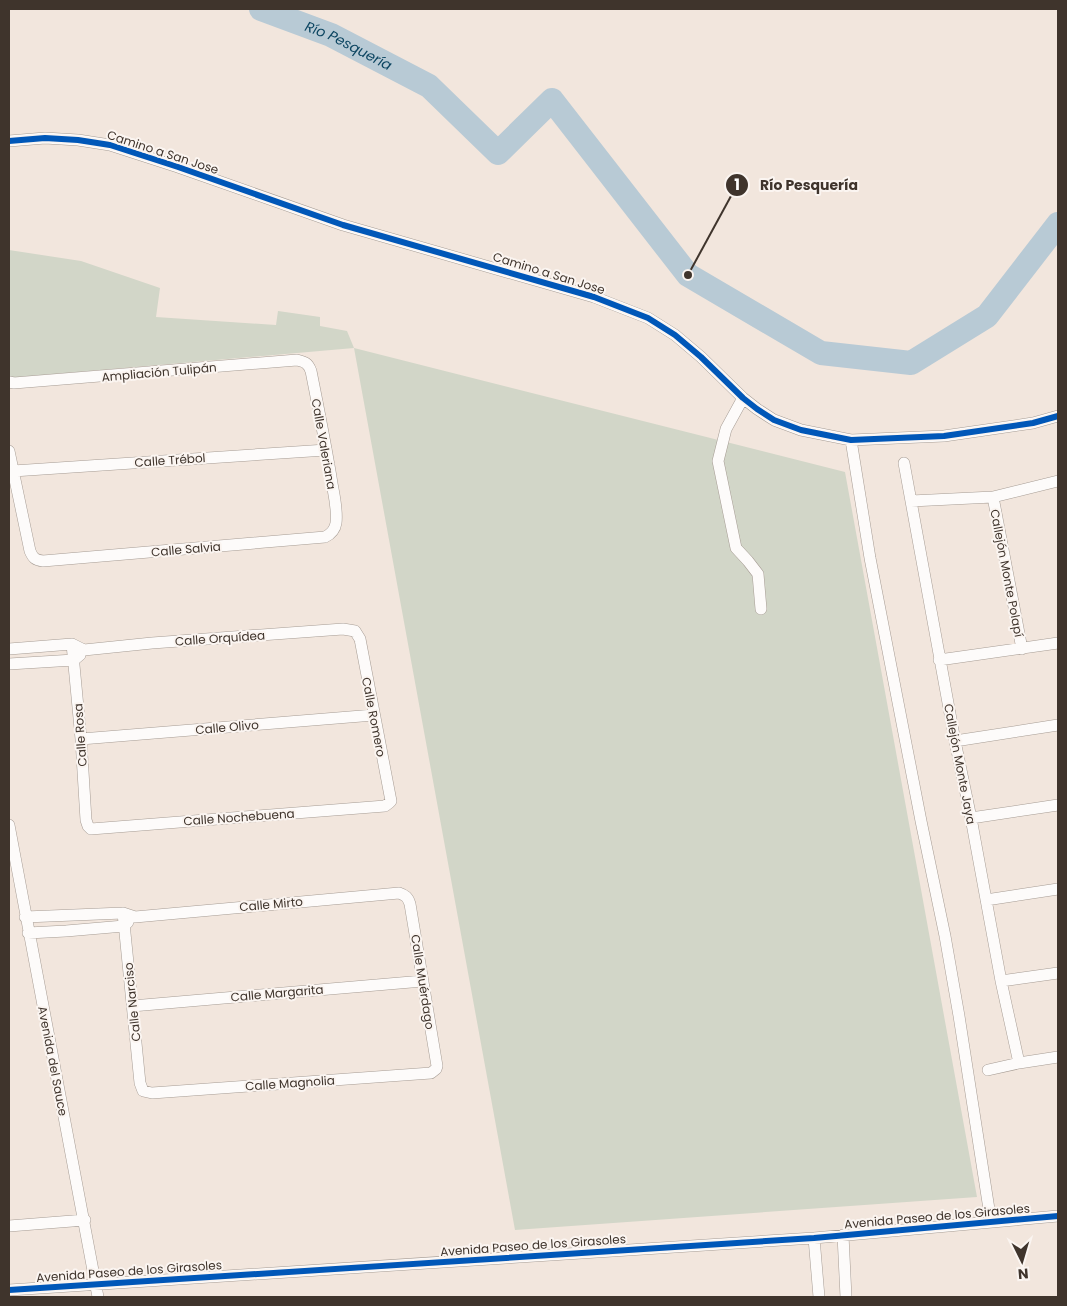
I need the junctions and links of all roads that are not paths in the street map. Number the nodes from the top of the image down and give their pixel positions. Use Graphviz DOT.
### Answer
graph roads {
  1 [pos="9,141"];
  2 [pos="304,362"];
  3 [pos="10,384"];
  4 [pos="743,398"];
  5 [pos="1058,416"];
  6 [pos="851,440"];
  7 [pos="326,450"];
  8 [pos="9,451"];
  9 [pos="904,463"];
  10 [pos="13,471"];
  11 [pos="1058,482"];
  12 [pos="993,497"];
  13 [pos="911,501"];
  14 [pos="334,529"];
  15 [pos="761,610"];
  16 [pos="355,631"];
  17 [pos="1058,643"];
  18 [pos="72,644"];
  19 [pos="1022,649"];
  20 [pos="9,650"];
  21 [pos="84,650"];
  22 [pos="74,660"];
  23 [pos="939,660"];
  24 [pos="9,664"];
  25 [pos="374,715"];
  26 [pos="1058,724"];
  27 [pos="81,738"];
  28 [pos="955,740"];
  29 [pos="389,804"];
  30 [pos="1058,805"];
  31 [pos="971,818"];
  32 [pos="9,826"];
  33 [pos="88,826"];
  34 [pos="1058,890"];
  35 [pos="407,896"];
  36 [pos="986,900"];
  37 [pos="122,913"];
  38 [pos="135,916"];
  39 [pos="25,917"];
  40 [pos="124,926"];
  41 [pos="28,933"];
  42 [pos="1058,973"];
  43 [pos="422,981"];
  44 [pos="1001,981"];
  45 [pos="132,1006"];
  46 [pos="1058,1057"];
  47 [pos="1019,1063"];
  48 [pos="436,1069"];
  49 [pos="988,1070"];
  50 [pos="144,1091"];
  51 [pos="1058,1216"];
  52 [pos="84,1220"];
  53 [pos="991,1222"];
  54 [pos="9,1226"];
  55 [pos="843,1235"];
  56 [pos="814,1238"];
  57 [pos="96,1284"];
  58 [pos="9,1290"];
  59 [pos="98,1297"];
  60 [pos="819,1297"];
  61 [pos="846,1297"];
  1 -- 4 [label="street, Camino a San Jose"];
  2 -- 3 [label="street, Ampliación Tulipán"];
  2 -- 7 [label="street, Calle Valeriana"];
  4 -- 6 [label="street, Camino a San Jose"];
  4 -- 15 [label="street"];
  5 -- 6 [label="street, Camino a San Jose"];
  6 -- 53 [label="street"];
  7 -- 10 [label="street, Calle Trébol"];
  7 -- 14 [label="street, Calle Valeriana"];
  8 -- 10 [label="street"];
  9 -- 13 [label="street, Callejón Monte Jaya"];
  10 -- 14 [label="street, Calle Salvia"];
  11 -- 12 [label="street"];
  12 -- 13 [label="street"];
  12 -- 19 [label="street, Callejón Monte Polapí"];
  13 -- 23 [label="street, Callejón Monte Jaya"];
  16 -- 21 [label="street, Calle Orquídea"];
  16 -- 25 [label="street, Calle Romero"];
  17 -- 19 [label="street"];
  18 -- 20 [label="street"];
  18 -- 21 [label="street"];
  18 -- 22 [label="street, Calle Rosa"];
  19 -- 23 [label="street"];
  21 -- 22 [label="street"];
  22 -- 24 [label="street"];
  22 -- 27 [label="street, Calle Rosa"];
  23 -- 28 [label="street, Callejón Monte Jaya"];
  25 -- 27 [label="street, Calle Olivo"];
  25 -- 29 [label="street, Calle Romero"];
  26 -- 28 [label="street"];
  27 -- 33 [label="street, Calle Rosa"];
  28 -- 31 [label="street, Callejón Monte Jaya"];
  29 -- 33 [label="street, Calle Nochebuena"];
  30 -- 31 [label="street"];
  31 -- 36 [label="street, Callejón Monte Jaya"];
  32 -- 39 [label="street, Avenida del Sauce"];
  34 -- 36 [label="street"];
  35 -- 38 [label="street, Calle Mirto"];
  35 -- 43 [label="street, Calle Muérdago"];
  36 -- 44 [label="street, Callejón Monte Jaya"];
  37 -- 38 [label="street, Calle Mirto"];
  37 -- 39 [label="street, Calle Mirto"];
  37 -- 40 [label="street, Calle Narciso"];
  38 -- 40 [label="street"];
  39 -- 41 [label="street, Avenida del Sauce"];
  40 -- 41 [label="street"];
  40 -- 45 [label="street, Calle Narciso"];
  41 -- 52 [label="street, Avenida del Sauce"];
  42 -- 44 [label="street"];
  43 -- 45 [label="street, Calle Margarita"];
  43 -- 48 [label="street, Calle Muérdago"];
  44 -- 47 [label="street, Callejón Monte Jaya"];
  45 -- 50 [label="street, Calle Narciso"];
  46 -- 47 [label="street"];
  47 -- 49 [label="street"];
  48 -- 50 [label="street, Calle Magnolia"];
  51 -- 53 [label="street, Avenida Paseo de los Girasoles"];
  52 -- 54 [label="street"];
  52 -- 57 [label="street, Avenida del Sauce"];
  53 -- 55 [label="street, Avenida Paseo de los Girasoles"];
  55 -- 56 [label="street, Avenida Paseo de los Girasoles"];
  55 -- 61 [label="street"];
  56 -- 57 [label="street, Avenida Paseo de los Girasoles"];
  56 -- 60 [label="street"];
  57 -- 58 [label="street, Avenida Paseo de los Girasoles"];
  57 -- 59 [label="street, Avenida del Sauce"];
}
